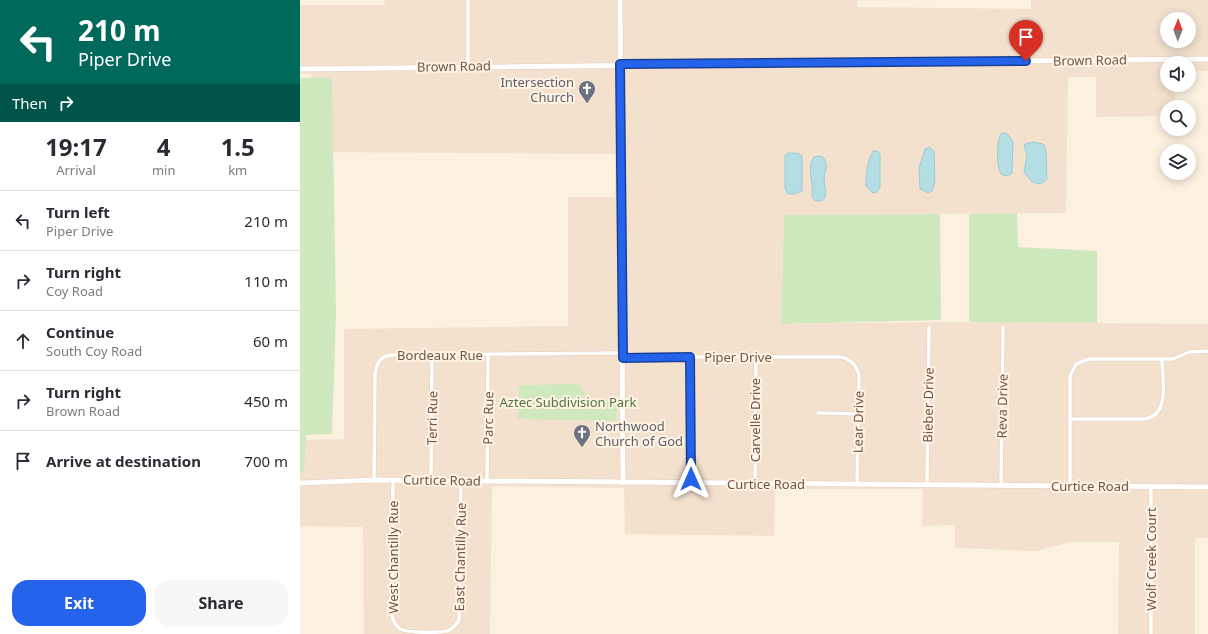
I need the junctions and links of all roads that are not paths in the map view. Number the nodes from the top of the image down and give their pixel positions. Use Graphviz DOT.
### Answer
graph roads {
  1 [pos="468,0"];
  2 [pos="620,0"];
  3 [pos="1208,59"];
  4 [pos="620,64"];
  5 [pos="468,66"];
  6 [pos="300,69"];
  7 [pos="929,326"];
  8 [pos="1003,327"];
  9 [pos="1208,351"];
  10 [pos="432,355"];
  11 [pos="488,355"];
  12 [pos="623,355"];
  13 [pos="690,357"];
  14 [pos="756,357"];
  15 [pos="1162,359"];
  16 [pos="852,362"];
  17 [pos="818,413"];
  18 [pos="858,414"];
  19 [pos="1070,419"];
  20 [pos="374,480"];
  21 [pos="393,480"];
  22 [pos="431,480"];
  23 [pos="461,481"];
  24 [pos="487,481"];
  25 [pos="300,483"];
  26 [pos="623,483"];
  27 [pos="691,483"];
  28 [pos="755,484"];
  29 [pos="858,484"];
  30 [pos="927,484"];
  31 [pos="1001,485"];
  32 [pos="1070,486"];
  33 [pos="1151,486"];
  34 [pos="1208,487"];
  35 [pos="426,632"];
  36 [pos="1151,633"];
  1 -- 5 [label="street"];
  2 -- 4 [label="street"];
  3 -- 4 [label="street, Brown Road"];
  4 -- 5 [label="street, Brown Road"];
  4 -- 12 [label="street"];
  5 -- 6 [label="street, Brown Road"];
  7 -- 30 [label="street, Bieber Drive"];
  8 -- 31 [label="street, Reva Drive"];
  9 -- 15 [label="street"];
  10 -- 11 [label="street, Bordeaux Rue"];
  10 -- 20 [label="street, Bordeaux Rue"];
  10 -- 22 [label="street, Terri Rue"];
  11 -- 12 [label="street, Bordeaux Rue"];
  11 -- 24 [label="street, Parc Rue"];
  12 -- 13 [label="street, Piper Drive"];
  12 -- 26 [label="street"];
  13 -- 14 [label="street, Piper Drive"];
  13 -- 27 [label="street"];
  14 -- 16 [label="street, Piper Drive"];
  14 -- 28 [label="street, Carvelle Drive"];
  15 -- 19 [label="street"];
  15 -- 19 [label="street"];
  16 -- 18 [label="street, Lear Drive"];
  17 -- 18 [label="street"];
  18 -- 29 [label="street, Lear Drive"];
  19 -- 32 [label="street"];
  20 -- 21 [label="street, Curtice Road"];
  20 -- 25 [label="street, Curtice Road"];
  21 -- 22 [label="street, Curtice Road"];
  21 -- 35 [label="street, West Chantilly Rue"];
  22 -- 23 [label="street, Curtice Road"];
  23 -- 24 [label="street, Curtice Road"];
  23 -- 35 [label="street, East Chantilly Rue"];
  24 -- 26 [label="street, Curtice Road"];
  26 -- 27 [label="street, Curtice Road"];
  27 -- 28 [label="street, Curtice Road"];
  28 -- 29 [label="street, Curtice Road"];
  29 -- 30 [label="street, Curtice Road"];
  30 -- 31 [label="street, Curtice Road"];
  31 -- 32 [label="street, Curtice Road"];
  32 -- 33 [label="street, Curtice Road"];
  33 -- 34 [label="street, Curtice Road"];
  33 -- 36 [label="street, Wolf Creek Court"];
}
